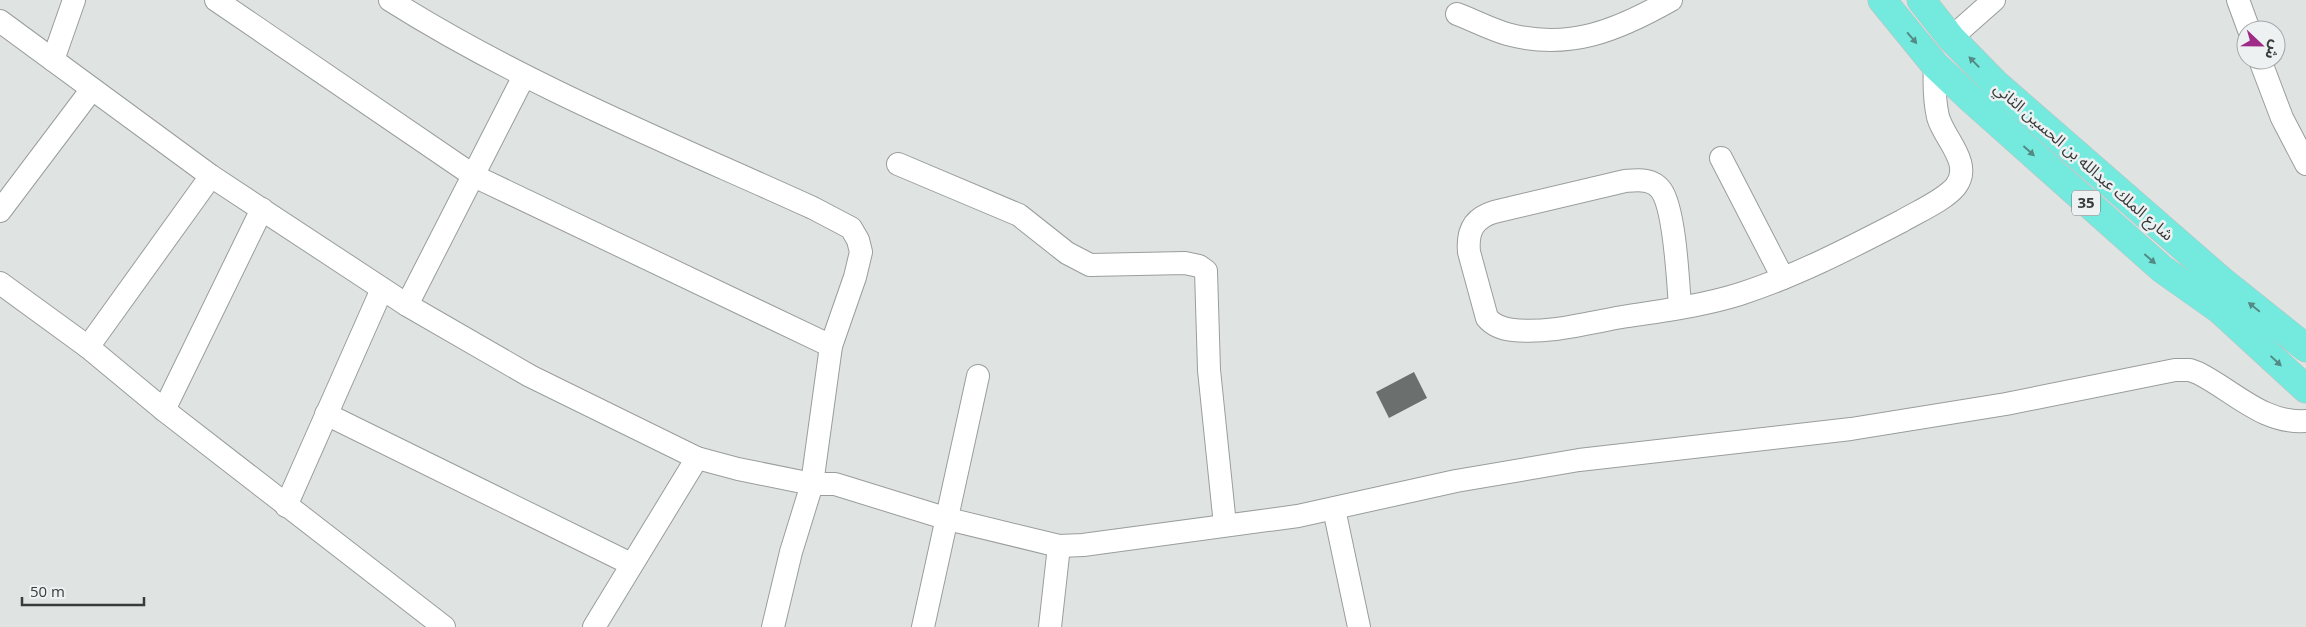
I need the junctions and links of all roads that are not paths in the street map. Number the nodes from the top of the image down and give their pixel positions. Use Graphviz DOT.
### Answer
graph roads {
  1 [pos="74,0"];
  2 [pos="216,0"];
  3 [pos="390,0"];
  4 [pos="1671,0"];
  5 [pos="1882,0"];
  6 [pos="1921,0"];
  7 [pos="1994,0"];
  8 [pos="2238,0"];
  9 [pos="1457,14"];
  10 [pos="2245,20"];
  11 [pos="0,21"];
  12 [pos="1951,38"];
  13 [pos="53,60"];
  14 [pos="1935,65"];
  15 [pos="2264,70"];
  16 [pos="524,76"];
  17 [pos="92,89"];
  18 [pos="1721,158"];
  19 [pos="898,164"];
  20 [pos="2306,164"];
  21 [pos="211,176"];
  22 [pos="474,176"];
  23 [pos="262,210"];
  24 [pos="0,211"];
  25 [pos="1783,278"];
  26 [pos="0,283"];
  27 [pos="382,289"];
  28 [pos="406,305"];
  29 [pos="1680,307"];
  30 [pos="831,346"];
  31 [pos="88,347"];
  32 [pos="2306,348"];
  33 [pos="978,376"];
  34 [pos="2306,389"];
  35 [pos="164,410"];
  36 [pos="326,414"];
  37 [pos="2306,421"];
  38 [pos="697,458"];
  39 [pos="812,484"];
  40 [pos="286,506"];
  41 [pos="1334,509"];
  42 [pos="948,519"];
  43 [pos="1225,525"];
  44 [pos="1059,546"];
  45 [pos="631,564"];
  46 [pos="444,627"];
  47 [pos="594,627"];
  48 [pos="773,627"];
  49 [pos="923,627"];
  50 [pos="1050,627"];
  51 [pos="1360,627"];
  1 -- 13 [label="street"];
  2 -- 22 [label="street"];
  3 -- 16 [label="street"];
  4 -- 9 [label="street"];
  5 -- 14 [label="highway, شارع الملك عبدالله بن الحسين الثاني / 35, one-way"];
  6 -- 12 [label="highway, شارع الملك عبدالله بن الحسين الثاني / 35"];
  7 -- 12 [label="street"];
  8 -- 10 [label="street"];
  11 -- 13 [label="street"];
  32 -- 12 [label="highway, شارع الملك عبدالله بن الحسين الثاني / 35, one-way"];
  13 -- 17 [label="street"];
  14 -- 25 [label="street"];
  14 -- 34 [label="highway, شارع الملك عبدالله بن الحسين الثاني / 35, one-way"];
  15 -- 20 [label="street"];
  16 -- 22 [label="street"];
  16 -- 30 [label="street"];
  17 -- 21 [label="street"];
  17 -- 24 [label="street"];
  18 -- 25 [label="street"];
  19 -- 43 [label="street"];
  21 -- 23 [label="street"];
  21 -- 31 [label="street"];
  22 -- 28 [label="street"];
  22 -- 30 [label="street"];
  23 -- 27 [label="street"];
  23 -- 35 [label="street"];
  25 -- 29 [label="street"];
  26 -- 31 [label="street"];
  27 -- 28 [label="street"];
  27 -- 36 [label="street"];
  28 -- 38 [label="street"];
  29 -- 29 [label="street"];
  30 -- 39 [label="street"];
  31 -- 35 [label="street"];
  33 -- 42 [label="street"];
  35 -- 40 [label="street"];
  36 -- 40 [label="street"];
  36 -- 45 [label="street"];
  37 -- 41 [label="street"];
  38 -- 39 [label="street"];
  38 -- 45 [label="street"];
  39 -- 42 [label="street"];
  39 -- 48 [label="street"];
  40 -- 46 [label="street"];
  41 -- 43 [label="street"];
  41 -- 51 [label="street"];
  42 -- 44 [label="street"];
  42 -- 49 [label="street"];
  43 -- 44 [label="street"];
  44 -- 50 [label="street"];
  45 -- 47 [label="street"];
}
